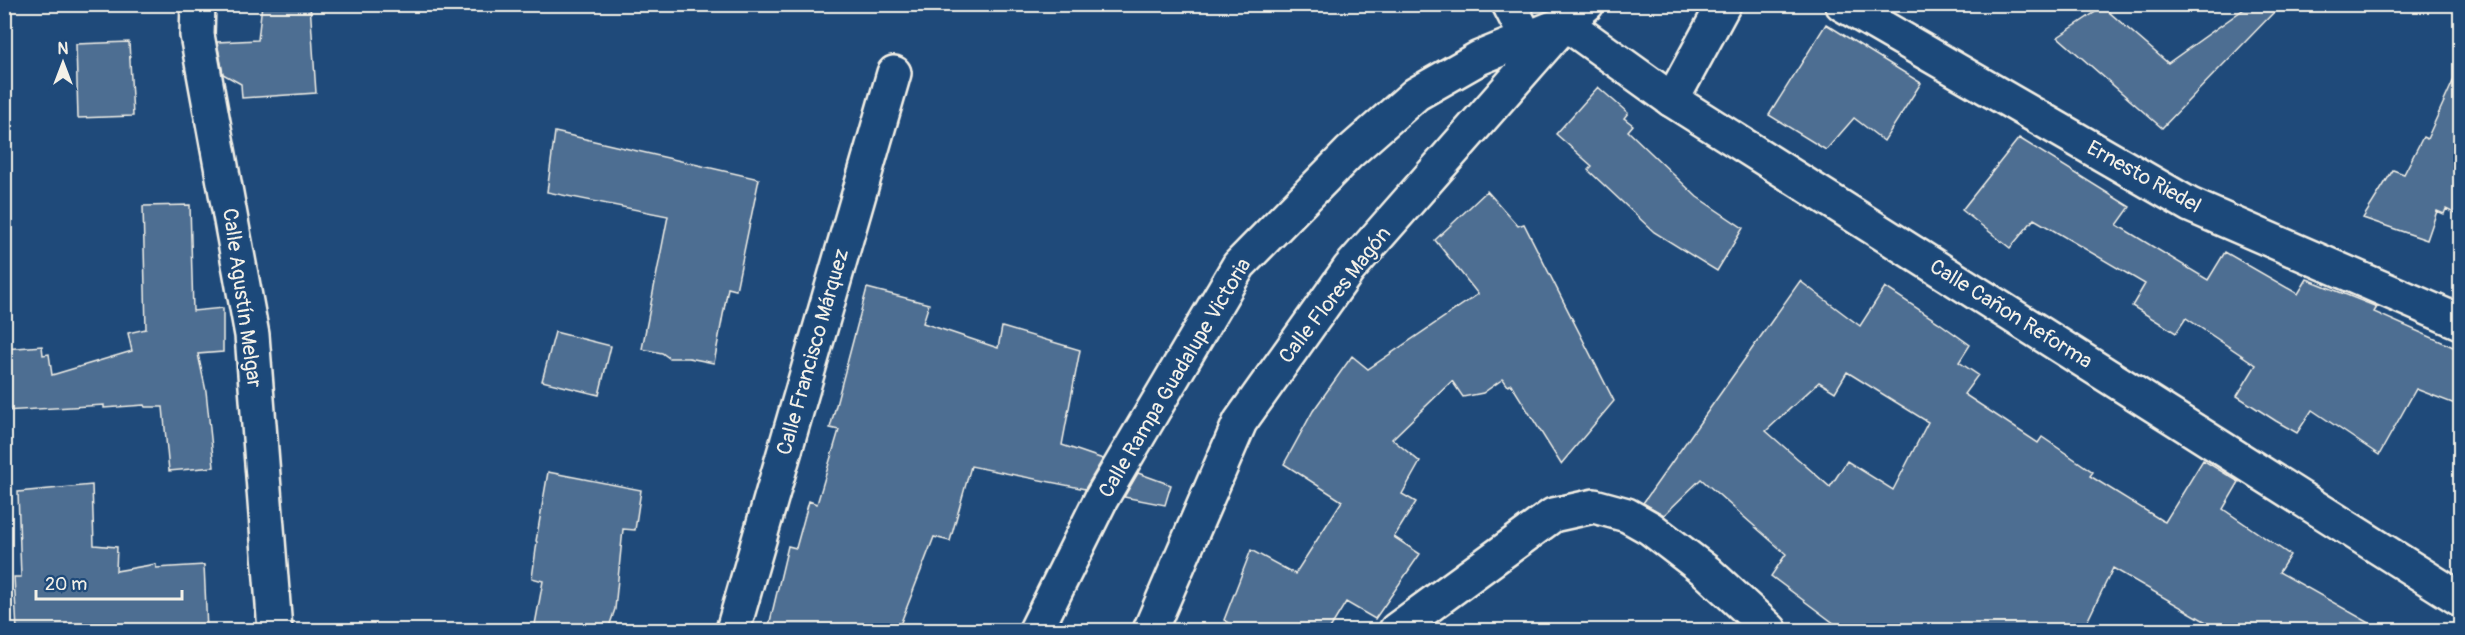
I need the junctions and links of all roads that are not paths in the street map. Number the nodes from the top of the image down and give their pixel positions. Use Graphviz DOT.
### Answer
graph roads {
  1 [pos="198,4"];
  2 [pos="1509,4"];
  3 [pos="1724,4"];
  4 [pos="1842,4"];
  5 [pos="1576,14"];
  6 [pos="1527,39"];
  7 [pos="894,73"];
  8 [pos="1672,100"];
  9 [pos="2460,322"];
  10 [pos="2460,599"];
  11 [pos="275,630"];
  12 [pos="733,630"];
  13 [pos="1036,630"];
  14 [pos="1150,630"];
  15 [pos="1396,630"];
  16 [pos="1770,630"];
  1 -- 11 [label="street, Calle Agustín Melgar"];
  2 -- 6 [label="street"];
  3 -- 8 [label="street"];
  4 -- 9 [label="street, Ernesto Riedel"];
  5 -- 6 [label="street, Calle Rampa Guadalupe Victoria"];
  5 -- 8 [label="street, Calle Cañon Reforma"];
  5 -- 14 [label="street, Calle Flores Magón"];
  6 -- 13 [label="street, Calle Rampa Guadalupe Victoria"];
  7 -- 12 [label="street, Calle Francisco Márquez"];
  8 -- 10 [label="street, Calle Cañon Reforma"];
  15 -- 16 [label="street"];
}
